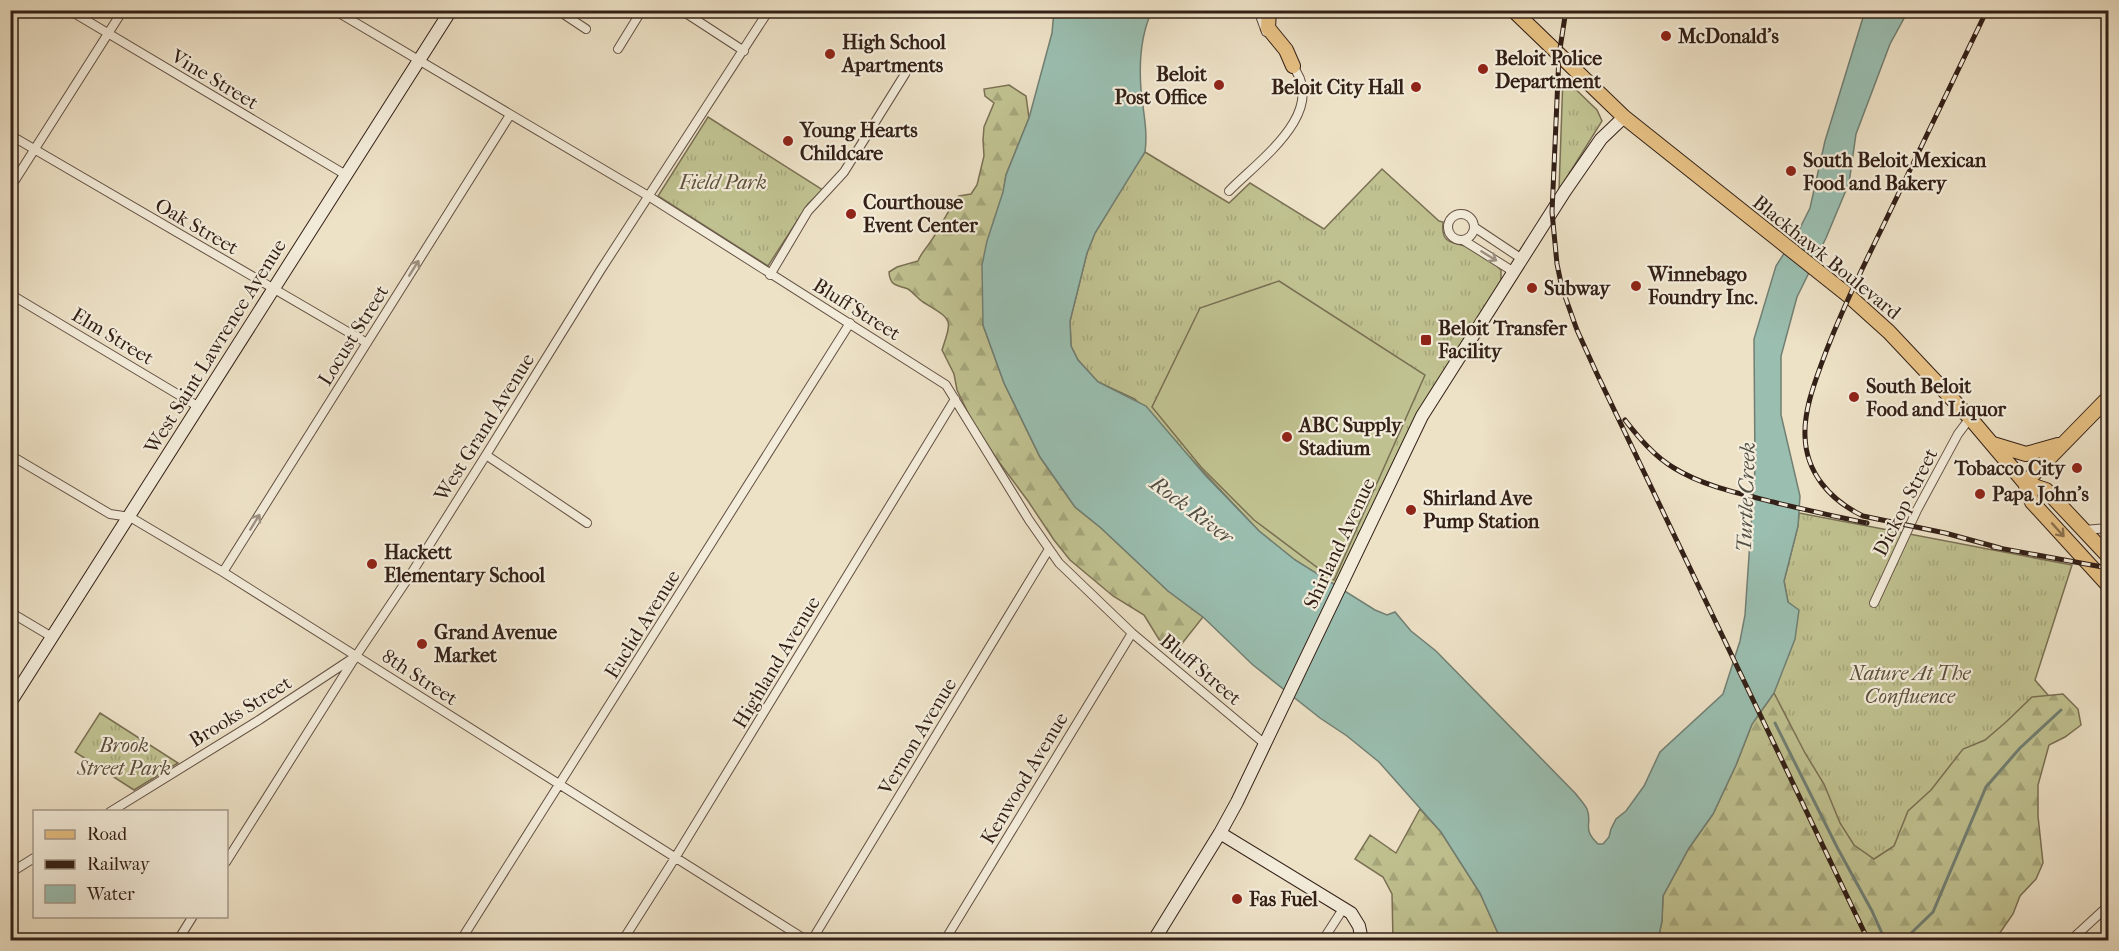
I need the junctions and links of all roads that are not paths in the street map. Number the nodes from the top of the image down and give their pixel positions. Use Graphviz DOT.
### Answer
graph roads {
  1 [pos="69,10"];
  2 [pos="123,10"];
  3 [pos="334,10"];
  4 [pos="451,10"];
  5 [pos="642,10"];
  6 [pos="681,10"];
  7 [pos="769,10"];
  8 [pos="1258,10"];
  9 [pos="1269,10"];
  10 [pos="1513,10"];
  11 [pos="567,13"];
  12 [pos="586,29"];
  13 [pos="109,35"];
  14 [pos="618,49"];
  15 [pos="744,51"];
  16 [pos="419,60"];
  17 [pos="1296,71"];
  18 [pos="905,74"];
  19 [pos="510,115"];
  20 [pos="1624,117"];
  21 [pos="10,135"];
  22 [pos="35,149"];
  23 [pos="346,175"];
  24 [pos="10,188"];
  25 [pos="1229,191"];
  26 [pos="650,197"];
  27 [pos="1474,227"];
  28 [pos="1463,240"];
  29 [pos="1522,259"];
  30 [pos="1514,272"];
  31 [pos="770,274"];
  32 [pos="274,290"];
  33 [pos="10,294"];
  34 [pos="850,323"];
  35 [pos="368,343"];
  36 [pos="2109,398"];
  37 [pos="955,399"];
  38 [pos="198,407"];
  39 [pos="1970,418"];
  40 [pos="1991,443"];
  41 [pos="2062,444"];
  42 [pos="10,455"];
  43 [pos="486,455"];
  44 [pos="2025,483"];
  45 [pos="130,517"];
  46 [pos="587,523"];
  47 [pos="2109,528"];
  48 [pos="2084,530"];
  49 [pos="1049,549"];
  50 [pos="2109,556"];
  51 [pos="223,572"];
  52 [pos="2109,585"];
  53 [pos="1874,603"];
  54 [pos="10,612"];
  55 [pos="1132,633"];
  56 [pos="52,637"];
  57 [pos="356,656"];
  58 [pos="10,703"];
  59 [pos="1265,744"];
  60 [pos="560,786"];
  61 [pos="113,810"];
  62 [pos="1220,833"];
  63 [pos="675,858"];
  64 [pos="33,859"];
  65 [pos="228,859"];
  66 [pos="10,873"];
  67 [pos="2109,906"];
  68 [pos="1343,909"];
  69 [pos="192,918"];
  70 [pos="178,940"];
  71 [pos="461,940"];
  72 [pos="623,940"];
  73 [pos="803,940"];
  74 [pos="813,940"];
  75 [pos="945,940"];
  76 [pos="1154,940"];
  77 [pos="1323,940"];
  78 [pos="1362,940"];
  79 [pos="2070,940"];
  1 -- 13 [label="street, Vine Street"];
  2 -- 13 [label="street"];
  3 -- 16 [label="street, Bluff Street"];
  4 -- 16 [label="street, West Saint Lawrence Avenue"];
  5 -- 14 [label="street"];
  6 -- 15 [label="street"];
  7 -- 15 [label="street, West Grand Avenue"];
  8 -- 17 [label="street"];
  9 -- 17 [label="main road"];
  10 -- 20 [label="main road, Blackhawk Boulevard"];
  11 -- 12 [label="street"];
  13 -- 22 [label="street"];
  13 -- 23 [label="street, Vine Street"];
  15 -- 26 [label="street, West Grand Avenue"];
  16 -- 19 [label="street, Bluff Street"];
  16 -- 23 [label="street, West Saint Lawrence Avenue"];
  17 -- 25 [label="street"];
  18 -- 31 [label="street"];
  19 -- 26 [label="street, Bluff Street"];
  35 -- 19 [label="street, Locust Street, one-way"];
  20 -- 29 [label="street, Shirland Avenue"];
  20 -- 39 [label="main road, Blackhawk Boulevard"];
  21 -- 22 [label="street, Oak Street"];
  22 -- 24 [label="street"];
  22 -- 32 [label="street, Oak Street"];
  23 -- 32 [label="street, West Saint Lawrence Avenue"];
  26 -- 31 [label="street, Bluff Street"];
  26 -- 43 [label="street, West Grand Avenue"];
  27 -- 28 [label="street"];
  27 -- 28 [label="street"];
  27 -- 29 [label="street"];
  28 -- 30 [label="street, one-way"];
  29 -- 30 [label="street, Shirland Avenue"];
  30 -- 59 [label="street, Shirland Avenue"];
  31 -- 34 [label="street, Bluff Street"];
  32 -- 35 [label="street, Oak Street"];
  32 -- 38 [label="street, West Saint Lawrence Avenue"];
  33 -- 38 [label="street, Elm Street"];
  34 -- 37 [label="street, Bluff Street"];
  34 -- 60 [label="street, Euclid Avenue"];
  51 -- 35 [label="street, Locust Street, one-way"];
  36 -- 41 [label="main road"];
  37 -- 49 [label="street, Bluff Street"];
  37 -- 63 [label="street, Highland Avenue"];
  38 -- 45 [label="street, West Saint Lawrence Avenue"];
  39 -- 40 [label="main road, Blackhawk Boulevard"];
  39 -- 53 [label="street, Dickop Street"];
  40 -- 41 [label="main road"];
  40 -- 44 [label="main road, Blackhawk Boulevard"];
  41 -- 44 [label="main road"];
  42 -- 45 [label="street, 8th Street"];
  43 -- 46 [label="street"];
  43 -- 57 [label="street, West Grand Avenue"];
  44 -- 48 [label="main road, Blackhawk Boulevard"];
  44 -- 52 [label="main road, Blackhawk Boulevard, one-way"];
  45 -- 51 [label="street, 8th Street"];
  45 -- 56 [label="street, West Saint Lawrence Avenue"];
  47 -- 48 [label="street"];
  48 -- 50 [label="main road, Blackhawk Boulevard"];
  49 -- 55 [label="street, Bluff Street"];
  49 -- 74 [label="street, Vernon Avenue"];
  51 -- 57 [label="street, 8th Street"];
  54 -- 56 [label="street"];
  55 -- 59 [label="street, Bluff Street"];
  55 -- 75 [label="street, Kenwood Avenue"];
  56 -- 58 [label="street, West Saint Lawrence Avenue"];
  57 -- 60 [label="street, 8th Street"];
  57 -- 61 [label="street, Brooks Street"];
  57 -- 65 [label="street, West Grand Avenue"];
  59 -- 62 [label="street, Shirland Avenue"];
  60 -- 63 [label="street, 8th Street"];
  60 -- 71 [label="street, Euclid Avenue"];
  62 -- 68 [label="street"];
  62 -- 76 [label="street, Shirland Avenue"];
  63 -- 72 [label="street, Highland Avenue"];
  63 -- 73 [label="street, 8th Street"];
  64 -- 66 [label="street"];
  67 -- 79 [label="street"];
  68 -- 77 [label="street"];
  68 -- 78 [label="street"];
  69 -- 70 [label="street"];
}
